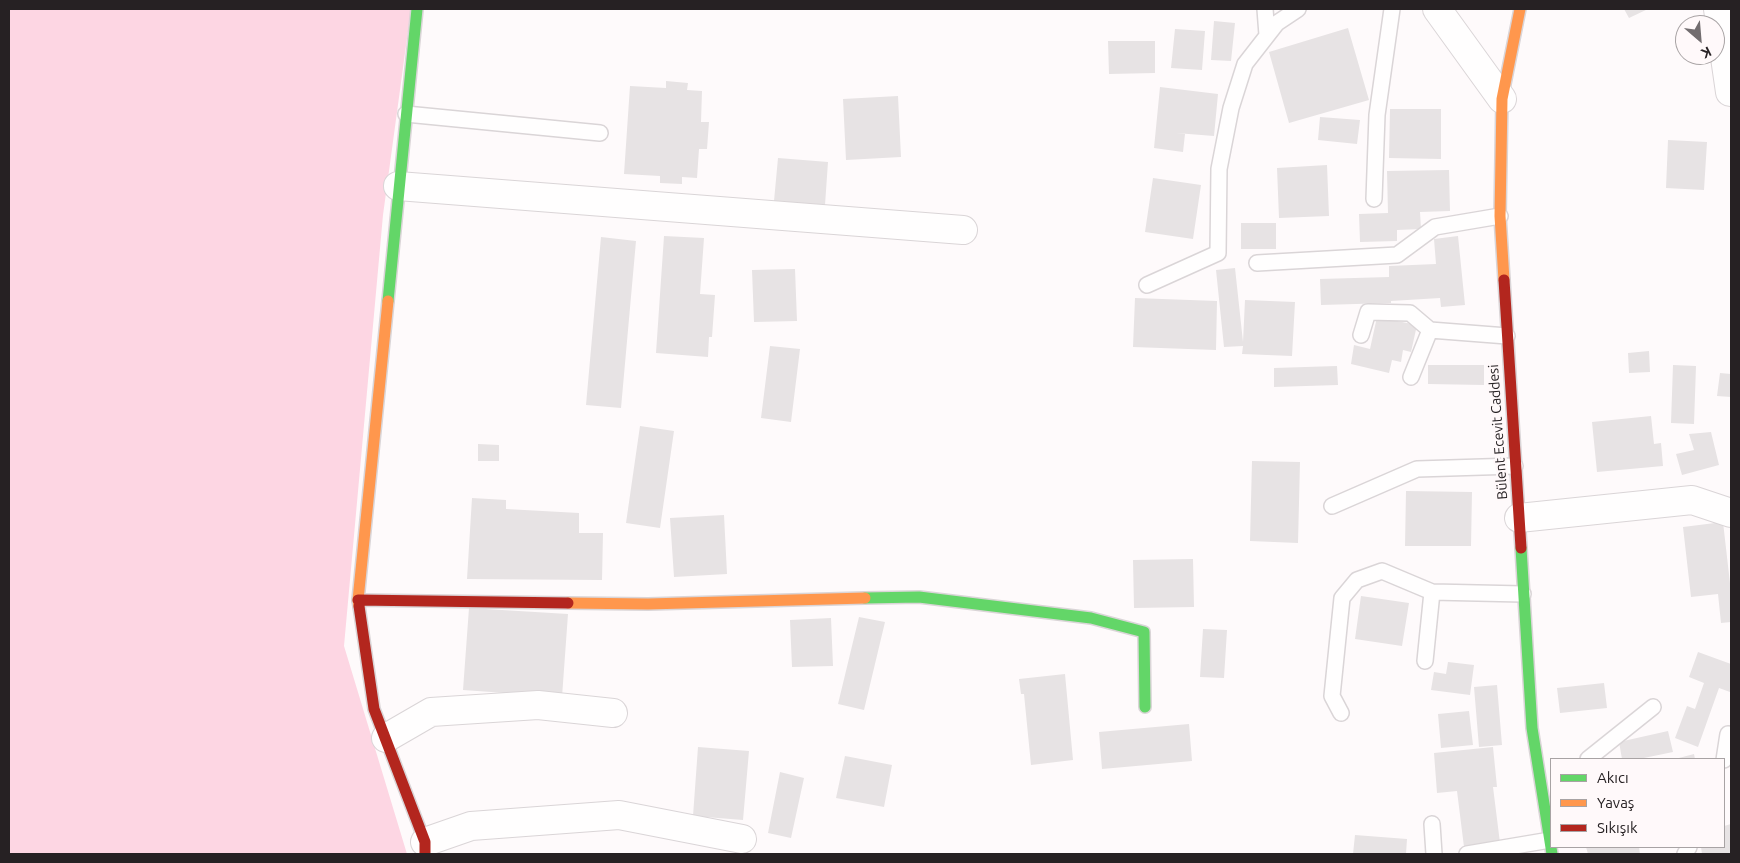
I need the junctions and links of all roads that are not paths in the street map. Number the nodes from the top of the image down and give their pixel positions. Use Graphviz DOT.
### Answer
graph roads {
  1 [pos="417,9"];
  2 [pos="1265,9"];
  3 [pos="1298,9"];
  4 [pos="1392,9"];
  5 [pos="1437,9"];
  6 [pos="1520,9"];
  7 [pos="1718,9"];
  8 [pos="1267,35"];
  9 [pos="1730,92"];
  10 [pos="1502,99"];
  11 [pos="406,114"];
  12 [pos="600,132"];
  13 [pos="398,186"];
  14 [pos="1374,199"];
  15 [pos="1500,216"];
  16 [pos="963,230"];
  17 [pos="1257,262"];
  18 [pos="1147,285"];
  19 [pos="1430,330"];
  20 [pos="1361,335"];
  21 [pos="1507,336"];
  22 [pos="1411,377"];
  23 [pos="1515,466"];
  24 [pos="1332,506"];
  25 [pos="1731,513"];
  26 [pos="1518,518"];
  27 [pos="1432,592"];
  28 [pos="1523,594"];
  29 [pos="358,600"];
  30 [pos="1425,661"];
  31 [pos="1145,707"];
  32 [pos="1653,707"];
  33 [pos="613,713"];
  34 [pos="1341,713"];
  35 [pos="1728,734"];
  36 [pos="386,738"];
  37 [pos="1589,758"];
  38 [pos="1724,758"];
  39 [pos="1546,783"];
  40 [pos="1432,824"];
  41 [pos="1550,834"];
  42 [pos="742,839"];
  43 [pos="1550,847"];
  44 [pos="425,848"];
  45 [pos="1434,854"];
  46 [pos="1467,854"];
  1 -- 11 [label="street"];
  2 -- 8 [label="lane"];
  3 -- 8 [label="lane"];
  4 -- 14 [label="lane"];
  5 -- 10 [label="street"];
  6 -- 10 [label="street, Bülent Ecevit Caddesi"];
  7 -- 9 [label="street"];
  8 -- 18 [label="lane"];
  10 -- 15 [label="street, Bülent Ecevit Caddesi"];
  11 -- 12 [label="lane"];
  11 -- 13 [label="street"];
  13 -- 16 [label="street"];
  13 -- 29 [label="street"];
  15 -- 17 [label="lane"];
  15 -- 21 [label="street, Bülent Ecevit Caddesi"];
  19 -- 20 [label="lane"];
  19 -- 21 [label="lane"];
  19 -- 22 [label="lane"];
  21 -- 23 [label="street, Bülent Ecevit Caddesi"];
  23 -- 24 [label="lane"];
  23 -- 26 [label="street, Bülent Ecevit Caddesi"];
  25 -- 26 [label="street"];
  26 -- 28 [label="street, Bülent Ecevit Caddesi"];
  27 -- 28 [label="lane"];
  27 -- 30 [label="lane"];
  27 -- 34 [label="lane"];
  28 -- 39 [label="street, Bülent Ecevit Caddesi"];
  29 -- 31 [label="street"];
  29 -- 36 [label="street"];
  32 -- 37 [label="lane"];
  33 -- 36 [label="street"];
  35 -- 38 [label="lane"];
  36 -- 44 [label="street"];
  39 -- 41 [label="street, Bülent Ecevit Caddesi"];
  40 -- 45 [label="lane"];
  42 -- 44 [label="street"];
  43 -- 46 [label="lane"];
}
